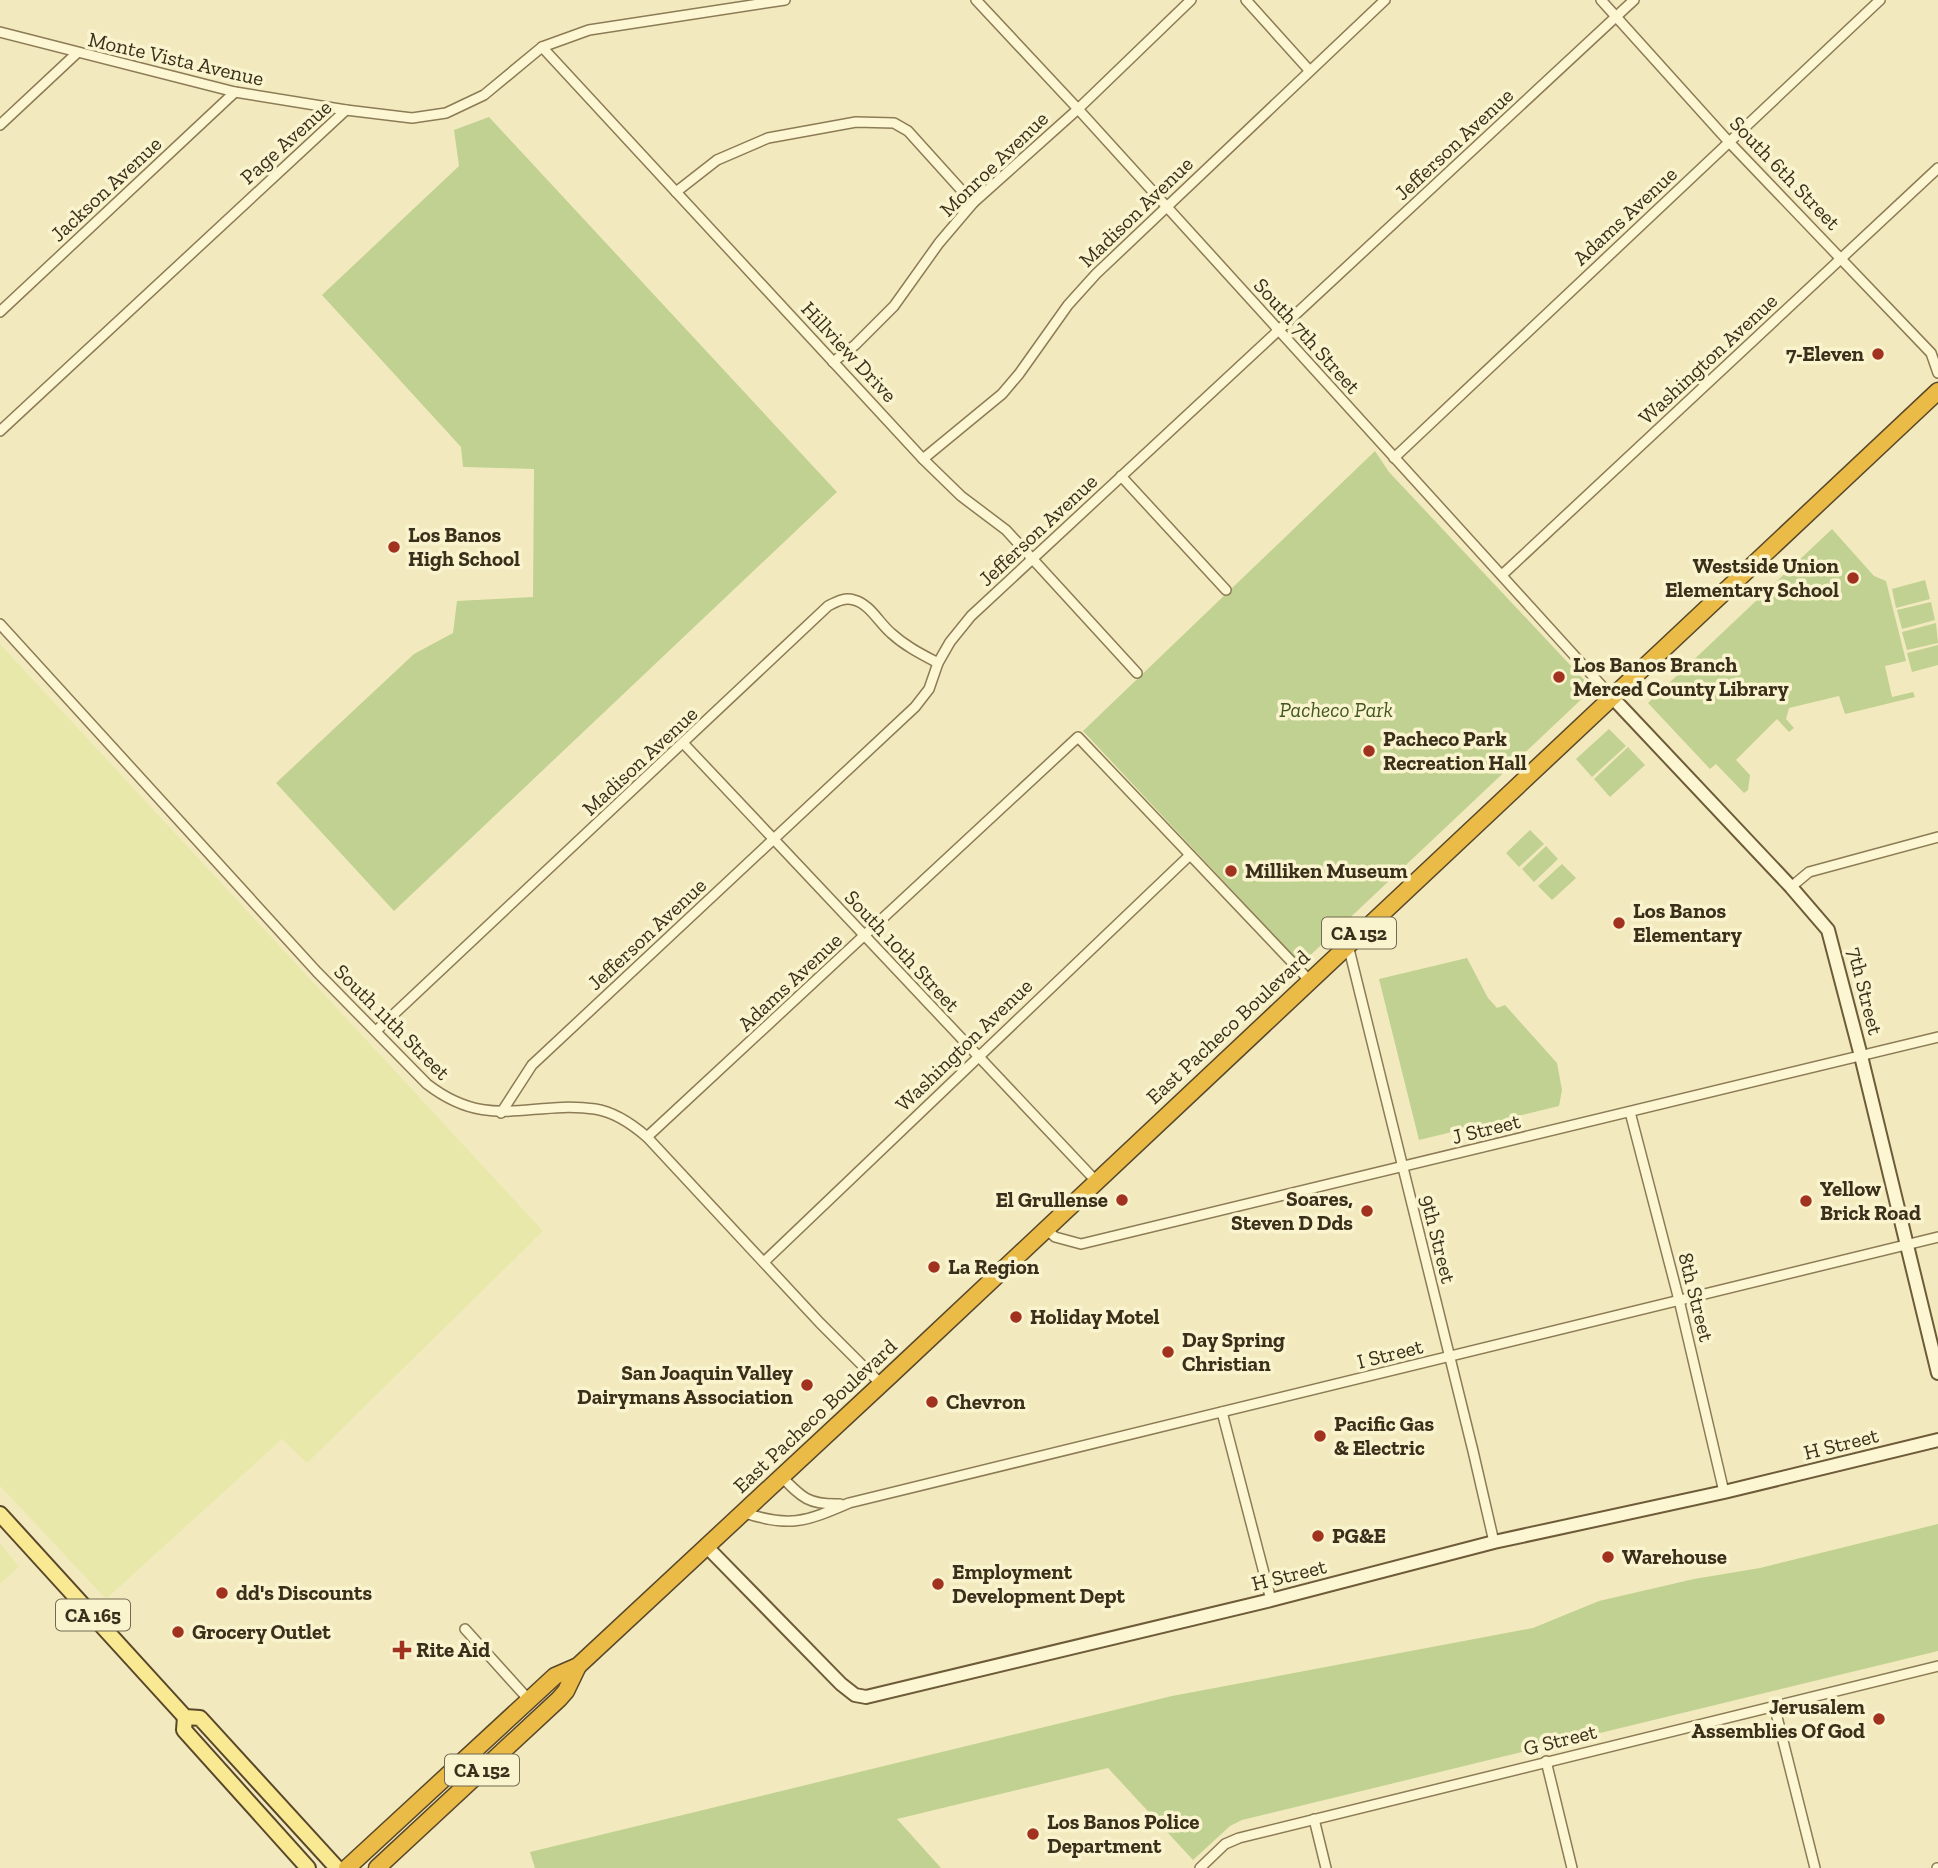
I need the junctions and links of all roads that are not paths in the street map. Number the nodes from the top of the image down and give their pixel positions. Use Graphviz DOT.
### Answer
graph roads {
  1 [pos="785,0"];
  2 [pos="976,0"];
  3 [pos="1191,0"];
  4 [pos="1246,0"];
  5 [pos="1385,0"];
  6 [pos="1601,0"];
  7 [pos="1634,0"];
  8 [pos="1880,0"];
  9 [pos="1616,17"];
  10 [pos="0,32"];
  11 [pos="542,47"];
  12 [pos="77,53"];
  13 [pos="1309,71"];
  14 [pos="235,92"];
  15 [pos="1078,108"];
  16 [pos="346,110"];
  17 [pos="0,125"];
  18 [pos="1729,142"];
  19 [pos="1938,168"];
  20 [pos="676,192"];
  21 [pos="973,203"];
  22 [pos="1166,207"];
  23 [pos="1842,258"];
  24 [pos="0,312"];
  25 [pos="1279,330"];
  26 [pos="834,362"];
  27 [pos="1938,373"];
  28 [pos="1938,391"];
  29 [pos="0,431"];
  30 [pos="1394,458"];
  31 [pos="923,459"];
  32 [pos="1121,476"];
  33 [pos="1033,559"];
  34 [pos="1502,575"];
  35 [pos="1226,590"];
  36 [pos="0,624"];
  37 [pos="938,663"];
  38 [pos="1137,673"];
  39 [pos="1611,696"];
  40 [pos="684,744"];
  41 [pos="1938,836"];
  42 [pos="774,840"];
  43 [pos="1190,855"];
  44 [pos="1791,887"];
  45 [pos="864,937"];
  46 [pos="1348,943"];
  47 [pos="1309,980"];
  48 [pos="376,1031"];
  49 [pos="1938,1037"];
  50 [pos="1861,1056"];
  51 [pos="977,1057"];
  52 [pos="1630,1112"];
  53 [pos="501,1113"];
  54 [pos="647,1137"];
  55 [pos="1402,1168"];
  56 [pos="1096,1181"];
  57 [pos="1046,1229"];
  58 [pos="1938,1237"];
  59 [pos="1907,1244"];
  60 [pos="764,1262"];
  61 [pos="1679,1300"];
  62 [pos="1450,1357"];
  63 [pos="1938,1373"];
  64 [pos="881,1384"];
  65 [pos="1222,1412"];
  66 [pos="1938,1440"];
  67 [pos="781,1476"];
  68 [pos="1724,1492"];
  69 [pos="849,1503"];
  70 [pos="742,1512"];
  71 [pos="0,1514"];
  72 [pos="1494,1542"];
  73 [pos="706,1546"];
  74 [pos="1271,1600"];
  75 [pos="465,1629"];
  76 [pos="578,1666"];
  77 [pos="1938,1666"];
  78 [pos="529,1700"];
  79 [pos="1774,1705"];
  80 [pos="185,1717"];
  81 [pos="1546,1761"];
  82 [pos="482,1769"];
  83 [pos="1314,1819"];
  84 [pos="308,1868"];
  85 [pos="337,1868"];
  86 [pos="347,1868"];
  87 [pos="377,1868"];
  88 [pos="1200,1868"];
  89 [pos="1326,1868"];
  90 [pos="1572,1868"];
  91 [pos="1815,1868"];
  1 -- 11 [label="street, Page Avenue"];
  2 -- 15 [label="street, South 7th Street"];
  3 -- 15 [label="street, Monroe Avenue"];
  4 -- 13 [label="street"];
  5 -- 13 [label="street, Madison Avenue"];
  6 -- 9 [label="street, South 6th Street"];
  7 -- 9 [label="street, Jefferson Avenue"];
  8 -- 18 [label="street, Adams Avenue"];
  9 -- 18 [label="street, South 6th Street"];
  9 -- 25 [label="street, Jefferson Avenue"];
  10 -- 12 [label="street, Monte Vista Avenue"];
  11 -- 16 [label="street, Page Avenue"];
  11 -- 20 [label="street, Hillview Drive"];
  12 -- 14 [label="street, Monte Vista Avenue"];
  12 -- 17 [label="street"];
  13 -- 22 [label="street, Madison Avenue"];
  14 -- 16 [label="street, Monte Vista Avenue"];
  14 -- 24 [label="street, Jackson Avenue"];
  15 -- 21 [label="street, Monroe Avenue"];
  15 -- 22 [label="street, South 7th Street"];
  16 -- 29 [label="street, Page Avenue"];
  18 -- 23 [label="street, South 6th Street"];
  18 -- 30 [label="street, Adams Avenue"];
  19 -- 23 [label="street, Washington Avenue"];
  20 -- 21 [label="street"];
  20 -- 26 [label="street, Hillview Drive"];
  21 -- 26 [label="street, Monroe Avenue"];
  22 -- 25 [label="street, South 7th Street"];
  22 -- 31 [label="street, Madison Avenue"];
  23 -- 27 [label="street, South 6th Street"];
  23 -- 34 [label="street, Washington Avenue"];
  25 -- 30 [label="street, South 7th Street"];
  25 -- 32 [label="street, Jefferson Avenue"];
  26 -- 31 [label="street, Hillview Drive"];
  28 -- 39 [label="highway, East Pacheco Boulevard / CA 152"];
  30 -- 34 [label="street, South 7th Street"];
  31 -- 33 [label="street, Hillview Drive"];
  32 -- 33 [label="street, Jefferson Avenue"];
  32 -- 35 [label="street"];
  33 -- 37 [label="street, Jefferson Avenue"];
  33 -- 38 [label="street, Hillview Drive"];
  34 -- 39 [label="street, South 7th Street"];
  36 -- 48 [label="street, South 11th Street"];
  37 -- 40 [label="street, Madison Avenue"];
  37 -- 42 [label="street, Jefferson Avenue"];
  39 -- 44 [label="street, 7th Street"];
  39 -- 46 [label="highway, East Pacheco Boulevard / CA 152"];
  40 -- 42 [label="street, South 10th Street"];
  40 -- 48 [label="street, Madison Avenue"];
  41 -- 44 [label="street"];
  42 -- 45 [label="street, South 10th Street"];
  42 -- 53 [label="street, Jefferson Avenue"];
  43 -- 45 [label="street, Adams Avenue"];
  43 -- 47 [label="street"];
  43 -- 51 [label="street, Washington Avenue"];
  44 -- 50 [label="street, 7th Street"];
  45 -- 51 [label="street, South 10th Street"];
  45 -- 54 [label="street, Adams Avenue"];
  46 -- 47 [label="highway, East Pacheco Boulevard / CA 152"];
  46 -- 55 [label="street, 9th Street"];
  47 -- 56 [label="highway, East Pacheco Boulevard / CA 152"];
  48 -- 53 [label="street, South 11th Street"];
  49 -- 50 [label="street, J Street"];
  50 -- 52 [label="street, J Street"];
  50 -- 59 [label="street, 7th Street"];
  51 -- 56 [label="street, South 10th Street"];
  51 -- 60 [label="street, Washington Avenue"];
  52 -- 55 [label="street, J Street"];
  52 -- 61 [label="street, 8th Street"];
  53 -- 54 [label="street, South 11th Street"];
  54 -- 60 [label="street, South 11th Street"];
  55 -- 57 [label="street, J Street"];
  55 -- 62 [label="street, 9th Street"];
  56 -- 57 [label="highway, East Pacheco Boulevard / CA 152"];
  57 -- 64 [label="highway, East Pacheco Boulevard / CA 152"];
  58 -- 59 [label="street, I Street"];
  59 -- 61 [label="street, I Street"];
  59 -- 63 [label="street, 7th Street"];
  60 -- 64 [label="street, South 11th Street"];
  61 -- 62 [label="street, I Street"];
  61 -- 68 [label="street, 8th Street"];
  62 -- 65 [label="street, I Street"];
  62 -- 72 [label="street, 9th Street"];
  64 -- 67 [label="highway, East Pacheco Boulevard / CA 152"];
  65 -- 69 [label="street, I Street"];
  65 -- 74 [label="street"];
  66 -- 68 [label="street, H Street"];
  67 -- 69 [label="street, I Street"];
  67 -- 70 [label="highway, East Pacheco Boulevard / CA 152"];
  68 -- 72 [label="street, H Street"];
  69 -- 70 [label="street, I Street"];
  70 -- 73 [label="highway, East Pacheco Boulevard / CA 152"];
  71 -- 80 [label="main road, CA 165"];
  72 -- 74 [label="street, H Street"];
  73 -- 74 [label="street, H Street"];
  73 -- 76 [label="highway, East Pacheco Boulevard / CA 152"];
  75 -- 78 [label="street"];
  76 -- 78 [label="highway, East Pacheco Boulevard / CA 152"];
  76 -- 82 [label="highway, East Pacheco Boulevard / CA 152"];
  77 -- 79 [label="street, G Street"];
  78 -- 82 [label="highway"];
  78 -- 86 [label="highway, East Pacheco Boulevard / CA 152"];
  79 -- 81 [label="street, G Street"];
  79 -- 91 [label="street"];
  80 -- 84 [label="main road, CA 165"];
  80 -- 85 [label="main road, CA 165"];
  81 -- 83 [label="street, G Street"];
  81 -- 90 [label="street"];
  82 -- 87 [label="highway, East Pacheco Boulevard / CA 152"];
  83 -- 88 [label="street, G Street"];
  83 -- 89 [label="street"];
}
